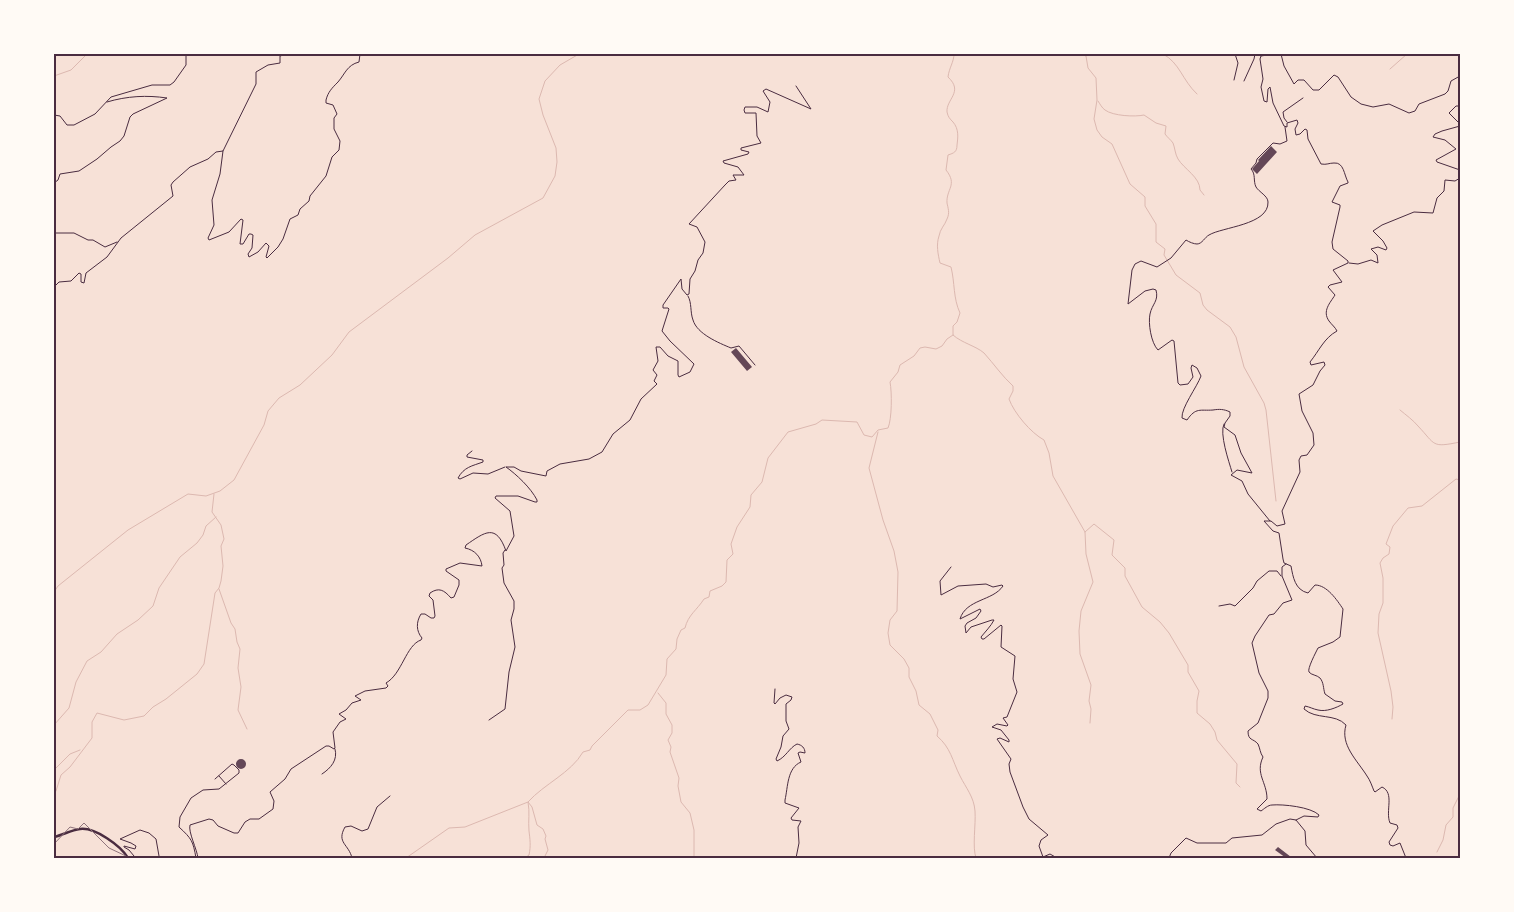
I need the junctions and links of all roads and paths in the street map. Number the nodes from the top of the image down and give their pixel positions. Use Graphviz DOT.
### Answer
graph roads {
  1 [pos="186,54"];
  2 [pos="287,54"];
  3 [pos="360,54"];
  4 [pos="1235,54"];
  5 [pos="1255,54"];
  6 [pos="1272,54"];
  7 [pos="1281,54"];
  8 [pos="1460,78"];
  9 [pos="1234,80"];
  10 [pos="1244,81"];
  11 [pos="796,86"];
  12 [pos="1303,98"];
  13 [pos="107,102"];
  14 [pos="1460,106"];
  15 [pos="54,115"];
  16 [pos="1287,123"];
  17 [pos="1460,124"];
  18 [pos="1285,127"];
  19 [pos="223,151"];
  20 [pos="1460,170"];
  21 [pos="1460,178"];
  22 [pos="54,183"];
  23 [pos="54,233"];
  24 [pos="118,242"];
  25 [pos="1348,263"];
  26 [pos="54,287"];
  27 [pos="687,295"];
  28 [pos="755,366"];
  29 [pos="1225,423"];
  30 [pos="472,451"];
  31 [pos="506,467"];
  32 [pos="1232,473"];
  33 [pos="1271,521"];
  34 [pos="506,551"];
  35 [pos="1286,564"];
  36 [pos="951,567"];
  37 [pos="1282,576"];
  38 [pos="1219,606"];
  39 [pos="775,689"];
  40 [pos="490,720"];
  41 [pos="335,748"];
  42 [pos="322,774"];
  43 [pos="219,776"];
  44 [pos="215,779"];
  45 [pos="226,784"];
  46 [pos="390,796"];
  47 [pos="1296,820"];
  48 [pos="54,837"];
  49 [pos="130,858"];
  50 [pos="160,858"];
  51 [pos="197,858"];
  52 [pos="352,858"];
  53 [pos="796,858"];
  54 [pos="1057,858"];
  55 [pos="1169,858"];
  56 [pos="1317,858"];
  57 [pos="1406,858"];
  1 -- 13 [label="street"];
  2 -- 19 [label="street"];
  3 -- 19 [label="street"];
  4 -- 9 [label="street"];
  5 -- 10 [label="street"];
  6 -- 18 [label="street"];
  7 -- 8 [label="street"];
  11 -- 27 [label="street"];
  12 -- 16 [label="street"];
  13 -- 15 [label="street"];
  13 -- 22 [label="street"];
  14 -- 17 [label="street"];
  16 -- 18 [label="street"];
  16 -- 25 [label="street"];
  17 -- 20 [label="street"];
  18 -- 29 [label="street"];
  19 -- 24 [label="street"];
  21 -- 25 [label="street"];
  23 -- 24 [label="street"];
  24 -- 26 [label="street"];
  25 -- 33 [label="street"];
  27 -- 28 [label="street"];
  27 -- 31 [label="street"];
  29 -- 32 [label="street"];
  29 -- 32 [label="street"];
  30 -- 31 [label="street"];
  31 -- 34 [label="street"];
  32 -- 33 [label="street"];
  33 -- 35 [label="street"];
  34 -- 40 [label="street"];
  34 -- 41 [label="street"];
  35 -- 37 [label="street"];
  35 -- 57 [label="street"];
  36 -- 54 [label="street"];
  37 -- 38 [label="street"];
  37 -- 47 [label="street"];
  39 -- 53 [label="street"];
  41 -- 42 [label="street"];
  41 -- 51 [label="street"];
  43 -- 44 [label="street"];
  43 -- 45 [label="street"];
  43 -- 45 [label="street"];
  45 -- 51 [label="street"];
  46 -- 52 [label="street"];
  47 -- 55 [label="street"];
  47 -- 56 [label="street"];
  48 -- 49 [label="highway"];
  49 -- 50 [label="street"];
}
